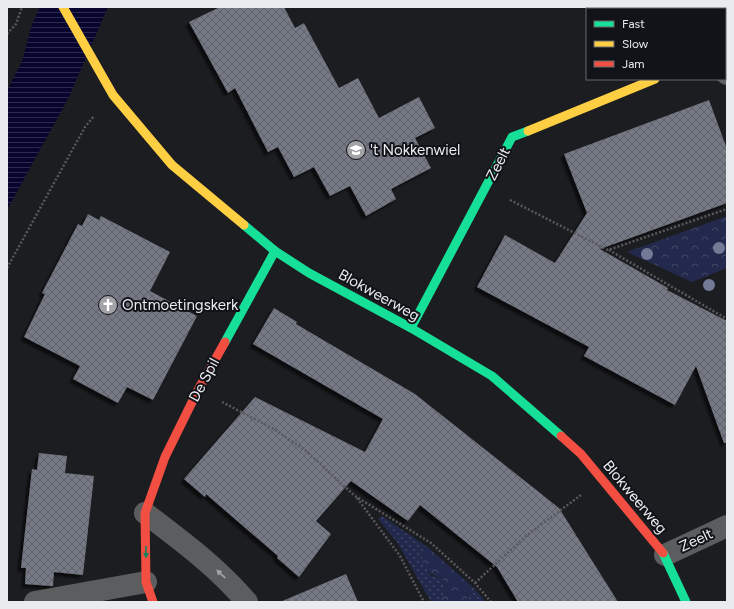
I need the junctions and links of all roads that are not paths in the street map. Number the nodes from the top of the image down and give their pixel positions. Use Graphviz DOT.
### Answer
graph roads {
  1 [pos="63,7"];
  2 [pos="654,80"];
  3 [pos="275,251"];
  4 [pos="411,328"];
  5 [pos="145,514"];
  6 [pos="727,526"];
  7 [pos="665,554"];
  8 [pos="150,592"];
  9 [pos="35,602"];
  10 [pos="247,602"];
  11 [pos="686,602"];
  1 -- 3 [label="street, Blokweerweg"];
  2 -- 4 [label="street, Zeelt"];
  3 -- 4 [label="street, Blokweerweg"];
  3 -- 5 [label="street, De Spil"];
  4 -- 7 [label="street, Blokweerweg"];
  5 -- 8 [label="street, De Spil, one-way"];
  10 -- 5 [label="street, one-way"];
  6 -- 7 [label="street, Zeelt"];
  7 -- 11 [label="street, Blokweerweg"];
  8 -- 9 [label="street, De Spil"];
}
